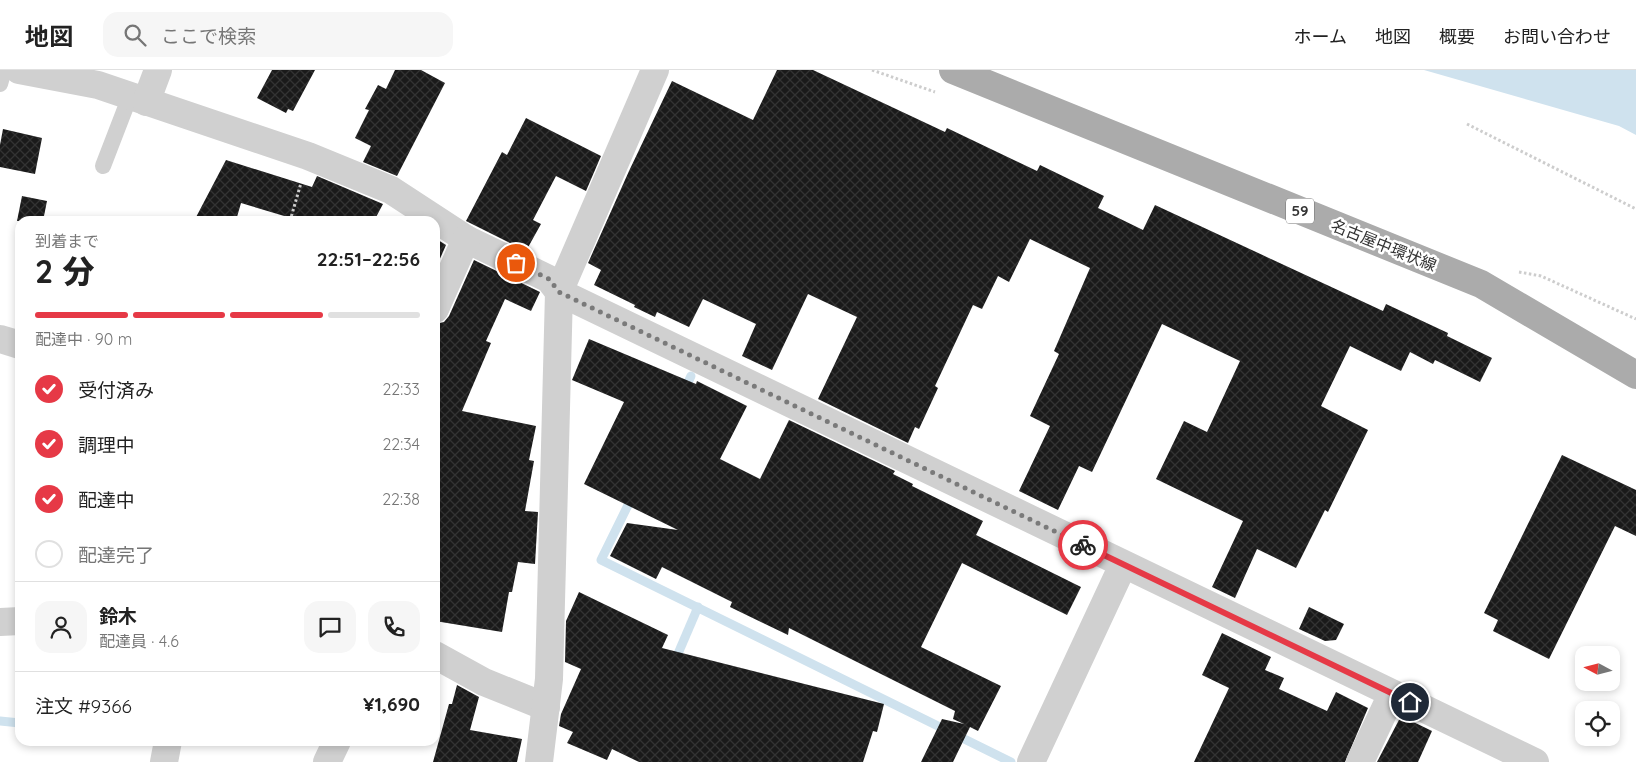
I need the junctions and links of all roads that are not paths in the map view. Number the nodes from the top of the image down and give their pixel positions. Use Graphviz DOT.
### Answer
graph roads {
  1 [pos="4,70"];
  2 [pos="19,70"];
  3 [pos="158,70"];
  4 [pos="655,70"];
  5 [pos="953,70"];
  6 [pos="100,77"];
  7 [pos="0,84"];
  8 [pos="138,99"];
  9 [pos="103,166"];
  10 [pos="431,216"];
  11 [pos="440,222"];
  12 [pos="466,239"];
  13 [pos="559,292"];
  14 [pos="440,298"];
  15 [pos="0,339"];
  16 [pos="15,344"];
  17 [pos="1636,375"];
  18 [pos="1123,565"];
  19 [pos="15,621"];
  20 [pos="0,622"];
  21 [pos="440,658"];
  22 [pos="1392,694"];
  23 [pos="546,708"];
  24 [pos="167,746"];
  25 [pos="335,746"];
  26 [pos="541,761"];
  27 [pos="164,762"];
  28 [pos="328,762"];
  29 [pos="1031,762"];
  30 [pos="1360,762"];
  31 [pos="1535,762"];
  1 -- 7 [label="lane"];
  2 -- 6 [label="street"];
  3 -- 8 [label="street"];
  4 -- 13 [label="street"];
  5 -- 17 [label="main road, 名古屋中環状線 / 59"];
  6 -- 8 [label="street"];
  8 -- 9 [label="lane"];
  8 -- 10 [label="street"];
  11 -- 12 [label="street"];
  12 -- 13 [label="street"];
  12 -- 14 [label="street"];
  13 -- 18 [label="street"];
  13 -- 23 [label="street"];
  15 -- 16 [label="street"];
  18 -- 22 [label="street"];
  18 -- 29 [label="street"];
  19 -- 20 [label="street"];
  21 -- 23 [label="street"];
  22 -- 30 [label="street"];
  22 -- 31 [label="street"];
  23 -- 26 [label="street"];
  24 -- 27 [label="street"];
  25 -- 28 [label="street"];
}
